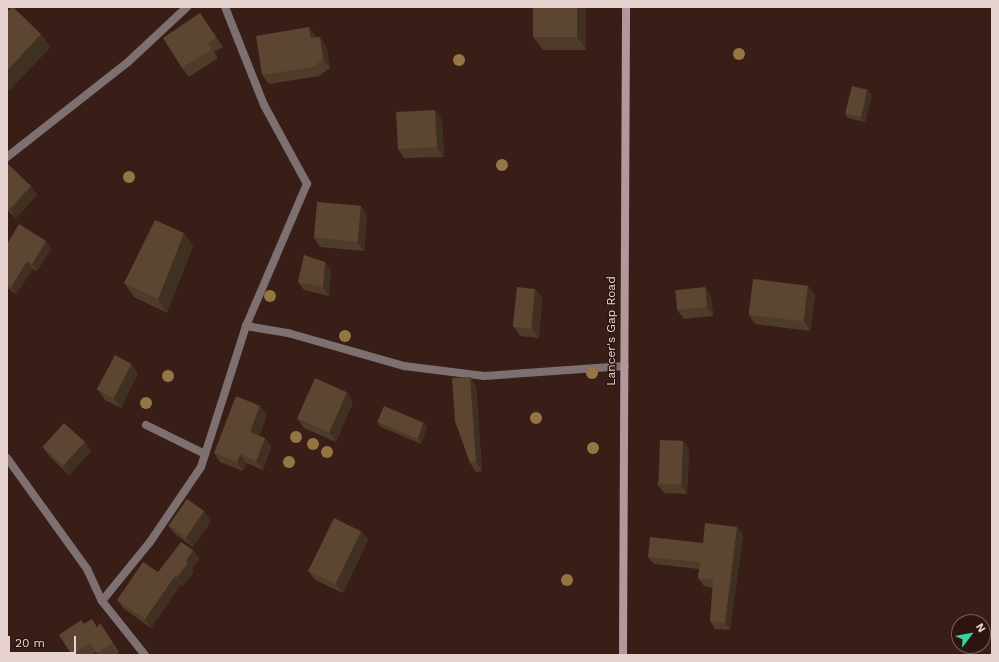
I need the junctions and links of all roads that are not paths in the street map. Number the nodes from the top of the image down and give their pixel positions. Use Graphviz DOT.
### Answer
graph roads {
  1 [pos="187,7"];
  2 [pos="225,7"];
  3 [pos="626,7"];
  4 [pos="7,157"];
  5 [pos="246,326"];
  6 [pos="625,366"];
  7 [pos="146,425"];
  8 [pos="205,454"];
  9 [pos="7,458"];
  10 [pos="102,601"];
  11 [pos="145,655"];
  12 [pos="623,655"];
  1 -- 4 [label="street"];
  2 -- 5 [label="street"];
  3 -- 6 [label="main road, Lancer's Gap Road"];
  5 -- 6 [label="street"];
  5 -- 8 [label="street"];
  6 -- 12 [label="main road, Lancer's Gap Road"];
  7 -- 8 [label="street"];
  8 -- 10 [label="street"];
  9 -- 10 [label="street"];
  10 -- 11 [label="street"];
}
